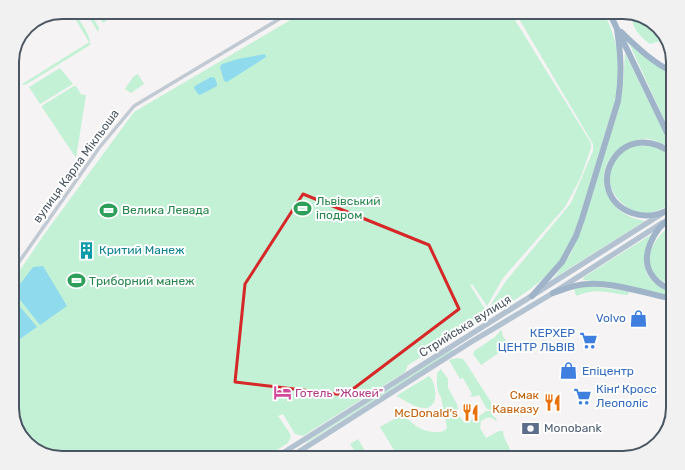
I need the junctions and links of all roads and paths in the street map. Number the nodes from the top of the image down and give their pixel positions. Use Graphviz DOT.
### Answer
graph roads {
  1 [pos="279,19"];
  2 [pos="612,19"];
  3 [pos="617,29"];
  4 [pos="666,68"];
  5 [pos="666,130"];
  6 [pos="666,149"];
  7 [pos="665,212"];
  8 [pos="666,221"];
  9 [pos="666,223"];
  10 [pos="19,262"];
  11 [pos="666,287"];
  12 [pos="553,293"];
  13 [pos="532,296"];
  14 [pos="666,297"];
  15 [pos="459,346"];
  16 [pos="286,451"];
  17 [pos="300,451"];
  1 -- 10 [label="street, вулиця Карла Мікльоша"];
  2 -- 3 [label="highway"];
  3 -- 4 [label="highway"];
  3 -- 5 [label="highway"];
  3 -- 13 [label="highway"];
  6 -- 7 [label="highway"];
  7 -- 13 [label="main road, Стрийська вулиця"];
  8 -- 12 [label="main road, Стрийська вулиця"];
  9 -- 11 [label="highway"];
  12 -- 14 [label="highway"];
  12 -- 15 [label="main road, Стрийська вулиця"];
  13 -- 15 [label="main road, Стрийська вулиця"];
  15 -- 16 [label="main road, Стрийська вулиця"];
  15 -- 17 [label="main road, Стрийська вулиця"];
}
